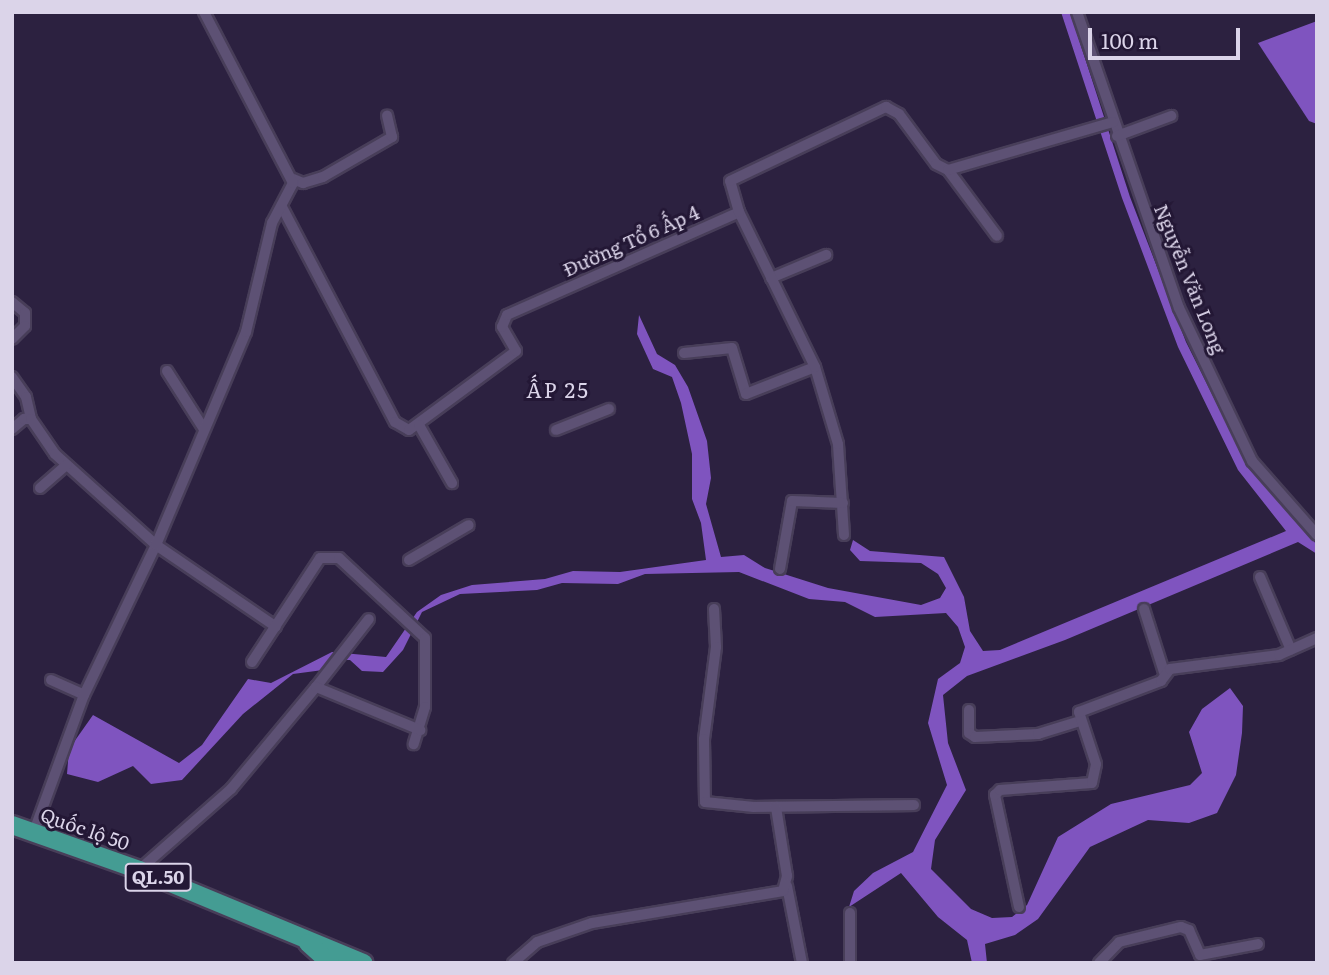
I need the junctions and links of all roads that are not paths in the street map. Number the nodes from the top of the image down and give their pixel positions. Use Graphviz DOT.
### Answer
graph roads {
  1 [pos="204,12"];
  2 [pos="1077,12"];
  3 [pos="387,116"];
  4 [pos="1171,116"];
  5 [pos="1113,122"];
  6 [pos="1117,136"];
  7 [pos="948,170"];
  8 [pos="293,180"];
  9 [pos="282,207"];
  10 [pos="739,212"];
  11 [pos="997,236"];
  12 [pos="826,255"];
  13 [pos="771,278"];
  14 [pos="12,302"];
  15 [pos="12,340"];
  16 [pos="684,353"];
  17 [pos="815,367"];
  18 [pos="167,371"];
  19 [pos="12,377"];
  20 [pos="609,409"];
  21 [pos="31,419"];
  22 [pos="419,425"];
  23 [pos="12,429"];
  24 [pos="204,429"];
  25 [pos="556,430"];
  26 [pos="66,465"];
  27 [pos="452,483"];
  28 [pos="40,488"];
  29 [pos="843,503"];
  30 [pos="469,525"];
  31 [pos="844,535"];
  32 [pos="1317,535"];
  33 [pos="156,545"];
  34 [pos="409,560"];
  35 [pos="780,569"];
  36 [pos="1259,577"];
  37 [pos="713,609"];
  38 [pos="1144,609"];
  39 [pos="369,619"];
  40 [pos="276,627"];
  41 [pos="1317,639"];
  42 [pos="1292,650"];
  43 [pos="252,662"];
  44 [pos="1164,672"];
  45 [pos="51,680"];
  46 [pos="316,687"];
  47 [pos="84,695"];
  48 [pos="969,710"];
  49 [pos="1080,721"];
  50 [pos="420,730"];
  51 [pos="414,744"];
  52 [pos="914,805"];
  53 [pos="776,807"];
  54 [pos="12,825"];
  55 [pos="33,834"];
  56 [pos="139,870"];
  57 [pos="787,886"];
  58 [pos="1019,907"];
  59 [pos="850,913"];
  60 [pos="301,935"];
  61 [pos="1258,944"];
  62 [pos="1201,959"];
  63 [pos="330,963"];
  64 [pos="364,963"];
  65 [pos="513,963"];
  66 [pos="802,963"];
  67 [pos="850,963"];
  68 [pos="1099,963"];
  1 -- 8 [label="street"];
  2 -- 5 [label="street, Nguyễn Văn Long"];
  3 -- 8 [label="street"];
  4 -- 6 [label="street"];
  5 -- 6 [label="street, Nguyễn Văn Long"];
  5 -- 7 [label="street"];
  6 -- 32 [label="street, Nguyễn Văn Long"];
  7 -- 10 [label="street"];
  7 -- 11 [label="street"];
  8 -- 9 [label="street"];
  9 -- 22 [label="street"];
  9 -- 24 [label="street"];
  10 -- 13 [label="street"];
  10 -- 22 [label="street, Đường Tổ 6 Ấp 4"];
  12 -- 13 [label="street"];
  13 -- 17 [label="street"];
  14 -- 15 [label="street"];
  16 -- 17 [label="street"];
  17 -- 29 [label="street"];
  18 -- 24 [label="street"];
  19 -- 21 [label="street"];
  20 -- 25 [label="street"];
  21 -- 23 [label="street"];
  21 -- 26 [label="street"];
  22 -- 27 [label="street"];
  24 -- 33 [label="street"];
  26 -- 28 [label="street"];
  26 -- 33 [label="street"];
  29 -- 31 [label="street"];
  29 -- 35 [label="street"];
  30 -- 34 [label="street"];
  33 -- 40 [label="street"];
  33 -- 47 [label="street"];
  36 -- 42 [label="street"];
  37 -- 53 [label="street"];
  38 -- 44 [label="street"];
  39 -- 46 [label="street"];
  40 -- 43 [label="street"];
  40 -- 50 [label="street"];
  41 -- 42 [label="street"];
  42 -- 44 [label="street"];
  44 -- 49 [label="street"];
  45 -- 47 [label="street"];
  46 -- 50 [label="street"];
  46 -- 56 [label="street"];
  47 -- 55 [label="street"];
  48 -- 49 [label="street"];
  49 -- 58 [label="street"];
  50 -- 51 [label="street"];
  52 -- 53 [label="street"];
  53 -- 57 [label="street"];
  54 -- 55 [label="highway, Quốc lộ 50 / QL.50"];
  55 -- 56 [label="highway, Quốc lộ 50 / QL.50"];
  56 -- 60 [label="highway, Quốc lộ 50 / QL.50"];
  57 -- 65 [label="street"];
  57 -- 66 [label="street"];
  59 -- 67 [label="street"];
  60 -- 63 [label="highway, QL.50"];
  60 -- 64 [label="highway, QL.50"];
  61 -- 62 [label="street"];
  62 -- 68 [label="street"];
}
